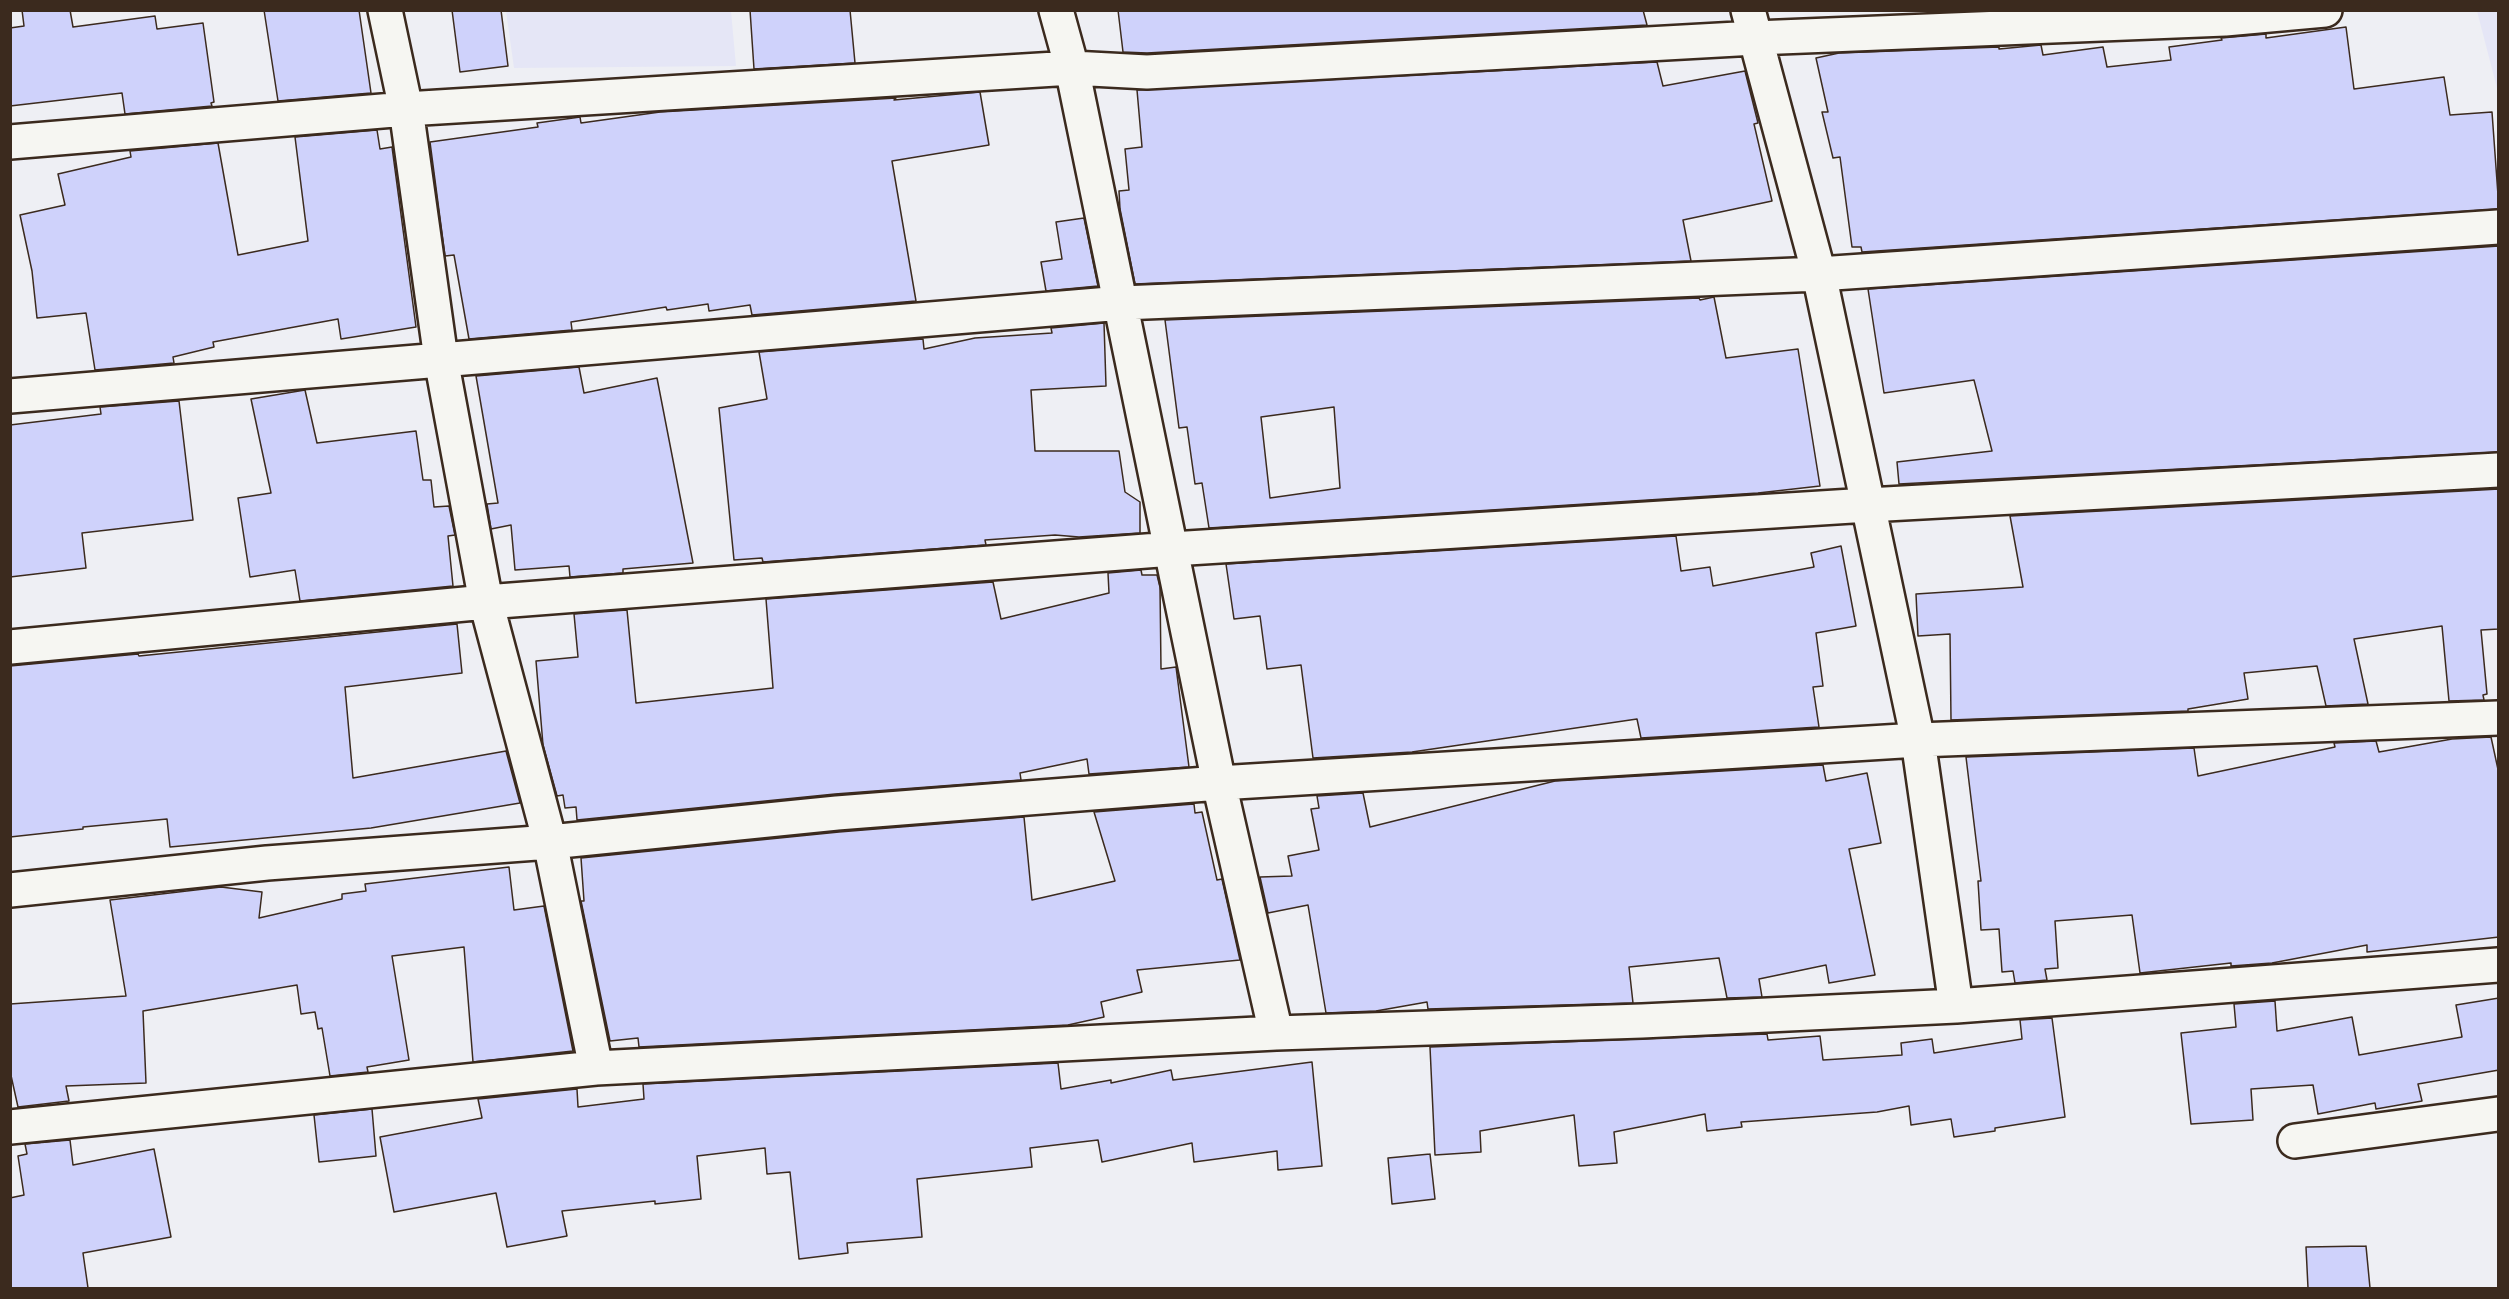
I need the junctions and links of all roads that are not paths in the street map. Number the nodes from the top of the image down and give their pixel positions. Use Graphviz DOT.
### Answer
graph roads {
  1 [pos="385,10"];
  2 [pos="1056,10"];
  3 [pos="2325,10"];
  4 [pos="1752,24"];
  5 [pos="1072,68"];
  6 [pos="406,109"];
  7 [pos="10,142"];
  8 [pos="2499,227"];
  9 [pos="1819,274"];
  10 [pos="1122,303"];
  11 [pos="441,359"];
  12 [pos="10,396"];
  13 [pos="2499,470"];
  14 [pos="1868,505"];
  15 [pos="1172,549"];
  16 [pos="486,602"];
  17 [pos="10,647"];
  18 [pos="2499,718"];
  19 [pos="1918,740"];
  20 [pos="1219,783"];
  21 [pos="550,842"];
  22 [pos="10,890"];
  23 [pos="2499,965"];
  24 [pos="1956,1006"];
  25 [pos="1276,1033"];
  26 [pos="596,1068"];
  27 [pos="2499,1114"];
  28 [pos="10,1127"];
  29 [pos="2295,1141"];
  1 -- 6 [label="street"];
  2 -- 5 [label="street"];
  3 -- 4 [label="street"];
  4 -- 5 [label="street"];
  4 -- 9 [label="street"];
  5 -- 6 [label="street"];
  5 -- 10 [label="street"];
  6 -- 7 [label="street"];
  6 -- 11 [label="street"];
  8 -- 9 [label="street"];
  9 -- 10 [label="street"];
  9 -- 14 [label="street"];
  10 -- 11 [label="street"];
  10 -- 15 [label="street"];
  11 -- 12 [label="street"];
  11 -- 16 [label="street"];
  13 -- 14 [label="street"];
  14 -- 15 [label="street"];
  14 -- 19 [label="street"];
  15 -- 16 [label="street"];
  15 -- 20 [label="street"];
  16 -- 17 [label="street"];
  16 -- 21 [label="street"];
  18 -- 19 [label="street"];
  19 -- 20 [label="street"];
  19 -- 24 [label="street"];
  20 -- 21 [label="street"];
  20 -- 25 [label="street"];
  21 -- 22 [label="street"];
  21 -- 26 [label="street"];
  23 -- 24 [label="street"];
  24 -- 25 [label="street"];
  25 -- 26 [label="street"];
  26 -- 28 [label="street"];
  27 -- 29 [label="street"];
}
